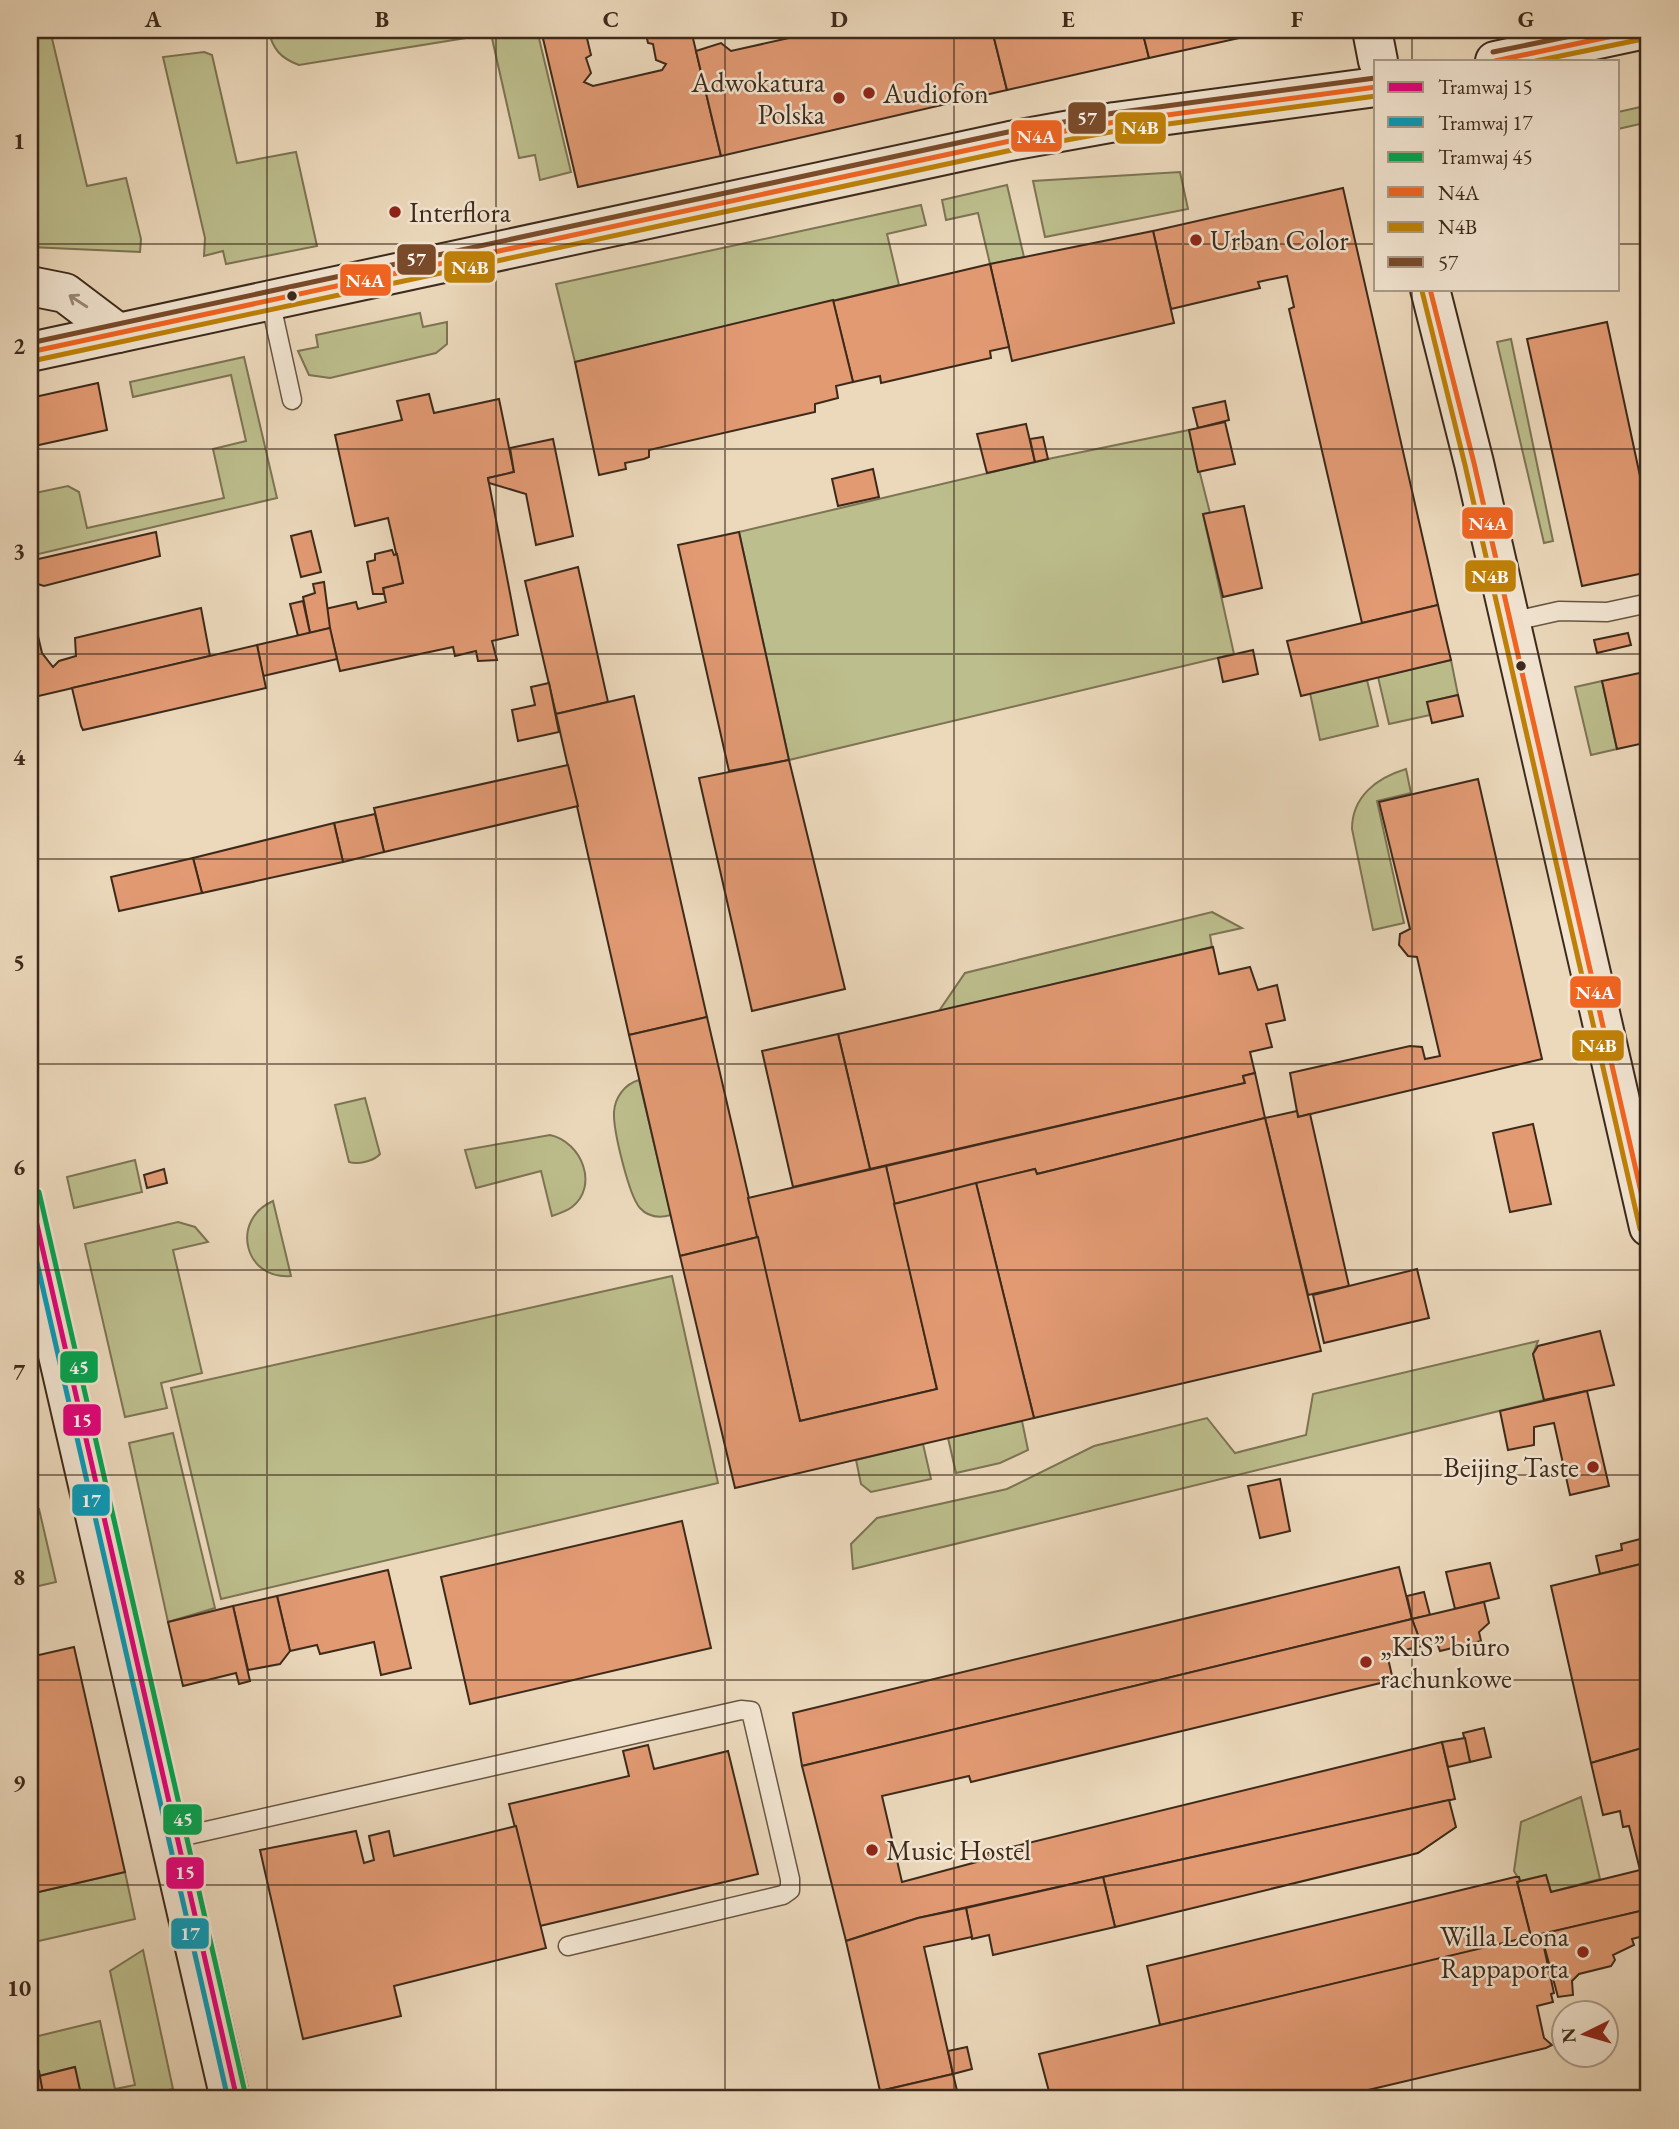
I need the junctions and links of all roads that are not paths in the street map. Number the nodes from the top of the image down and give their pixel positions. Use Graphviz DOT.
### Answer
graph roads {
  1 [pos="1372,30"];
  2 [pos="1641,30"];
  3 [pos="1378,60"];
  4 [pos="1500,60"];
  5 [pos="1374,87"];
  6 [pos="30,286"];
  7 [pos="1430,290"];
  8 [pos="270,300"];
  9 [pos="118,333"];
  10 [pos="30,352"];
  11 [pos="292,400"];
  12 [pos="1649,603"];
  13 [pos="1510,622"];
  14 [pos="1649,1227"];
  15 [pos="30,1234"];
  16 [pos="171,1839"];
  17 [pos="568,1946"];
  18 [pos="230,2099"];
  1 -- 3 [label="street"];
  2 -- 4 [label="street"];
  5 -- 8 [label="street"];
  9 -- 6 [label="street, one-way"];
  7 -- 13 [label="street"];
  8 -- 9 [label="street"];
  8 -- 11 [label="lane"];
  9 -- 10 [label="street"];
  12 -- 13 [label="lane"];
  13 -- 14 [label="street"];
  15 -- 16 [label="street"];
  16 -- 17 [label="lane"];
  16 -- 18 [label="street"];
}
